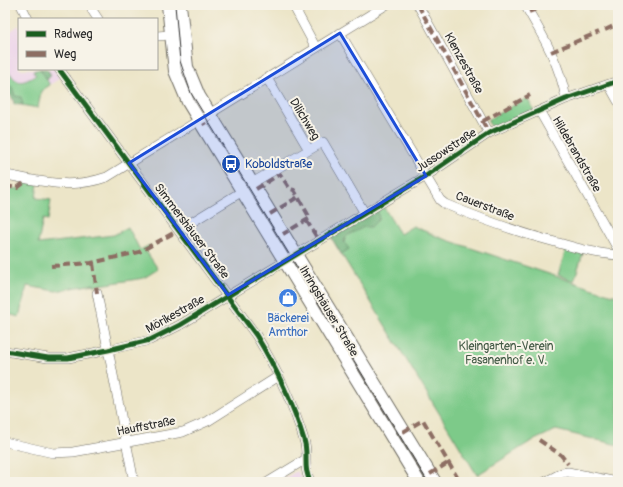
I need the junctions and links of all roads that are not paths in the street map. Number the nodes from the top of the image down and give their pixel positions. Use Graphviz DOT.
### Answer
graph roads {
  1 [pos="21,5"];
  2 [pos="168,5"];
  3 [pos="180,5"];
  4 [pos="293,5"];
  5 [pos="386,5"];
  6 [pos="418,5"];
  7 [pos="525,5"];
  8 [pos="92,10"];
  9 [pos="28,18"];
  10 [pos="97,18"];
  11 [pos="340,33"];
  12 [pos="170,35"];
  13 [pos="158,36"];
  14 [pos="316,48"];
  15 [pos="60,70"];
  16 [pos="267,78"];
  17 [pos="618,81"];
  18 [pos="609,85"];
  19 [pos="566,99"];
  20 [pos="618,101"];
  21 [pos="540,112"];
  22 [pos="209,113"];
  23 [pos="198,120"];
  24 [pos="489,133"];
  25 [pos="309,150"];
  26 [pos="129,163"];
  27 [pos="5,175"];
  28 [pos="426,176"];
  29 [pos="252,183"];
  30 [pos="242,192"];
  31 [pos="364,212"];
  32 [pos="179,230"];
  33 [pos="618,249"];
  34 [pos="618,255"];
  35 [pos="289,257"];
  36 [pos="97,293"];
  37 [pos="228,296"];
  38 [pos="108,350"];
  39 [pos="5,351"];
  40 [pos="279,376"];
  41 [pos="5,442"];
  42 [pos="126,442"];
  43 [pos="306,459"];
  44 [pos="134,482"];
  45 [pos="268,482"];
  46 [pos="311,482"];
  47 [pos="419,482"];
  48 [pos="435,482"];
  49 [pos="545,482"];
  50 [pos="617,482"];
  1 -- 9 [label="street"];
  2 -- 12 [label="main road, Ihringshäuser Straße"];
  3 -- 22 [label="main road, Ihringshäuser Straße"];
  4 -- 14 [label="street"];
  5 -- 11 [label="street"];
  6 -- 24 [label="street, Klenzestraße"];
  7 -- 19 [label="street, Hildebrandstraße"];
  8 -- 10 [label="street"];
  11 -- 14 [label="street"];
  11 -- 28 [label="street, Cauerstraße"];
  12 -- 13 [label="street"];
  12 -- 23 [label="main road, Ihringshäuser Straße"];
  14 -- 16 [label="street"];
  15 -- 26 [label="street, Simmershäuser Straße"];
  16 -- 22 [label="street"];
  16 -- 25 [label="street, Dilichweg"];
  17 -- 18 [label="street, Jussowstraße"];
  18 -- 19 [label="street, Jussowstraße"];
  18 -- 20 [label="street"];
  19 -- 21 [label="street, Jussowstraße"];
  21 -- 24 [label="street, Jussowstraße"];
  21 -- 33 [label="street, Hildebrandstraße"];
  22 -- 23 [label="street"];
  22 -- 29 [label="main road, Ihringshäuser Straße"];
  23 -- 26 [label="street"];
  23 -- 30 [label="main road, Ihringshäuser Straße"];
  24 -- 28 [label="street, Jussowstraße"];
  25 -- 29 [label="street"];
  25 -- 31 [label="street, Dilichweg"];
  26 -- 27 [label="street"];
  26 -- 32 [label="street, Simmershäuser Straße"];
  28 -- 31 [label="street, Jussowstraße"];
  28 -- 34 [label="street, Cauerstraße"];
  29 -- 35 [label="main road, Ihringshäuser Straße"];
  30 -- 32 [label="street"];
  30 -- 35 [label="main road, Ihringshäuser Straße"];
  31 -- 35 [label="street, Jussowstraße"];
  32 -- 37 [label="street, Simmershäuser Straße"];
  35 -- 37 [label="street, Mörikestraße"];
  35 -- 47 [label="main road, Ihringshäuser Straße"];
  35 -- 48 [label="main road, Ihringshäuser Straße"];
  36 -- 38 [label="street"];
  37 -- 38 [label="street, Mörikestraße"];
  37 -- 40 [label="street, Simmershäuser Straße"];
  38 -- 39 [label="street, Mörikestraße"];
  38 -- 42 [label="street"];
  40 -- 42 [label="street, Hauffstraße"];
  40 -- 43 [label="street, Simmershäuser Straße"];
  41 -- 42 [label="street, Hauffstraße"];
  42 -- 44 [label="street"];
  43 -- 45 [label="street"];
  43 -- 46 [label="street, Simmershäuser Straße"];
  49 -- 50 [label="street"];
}
